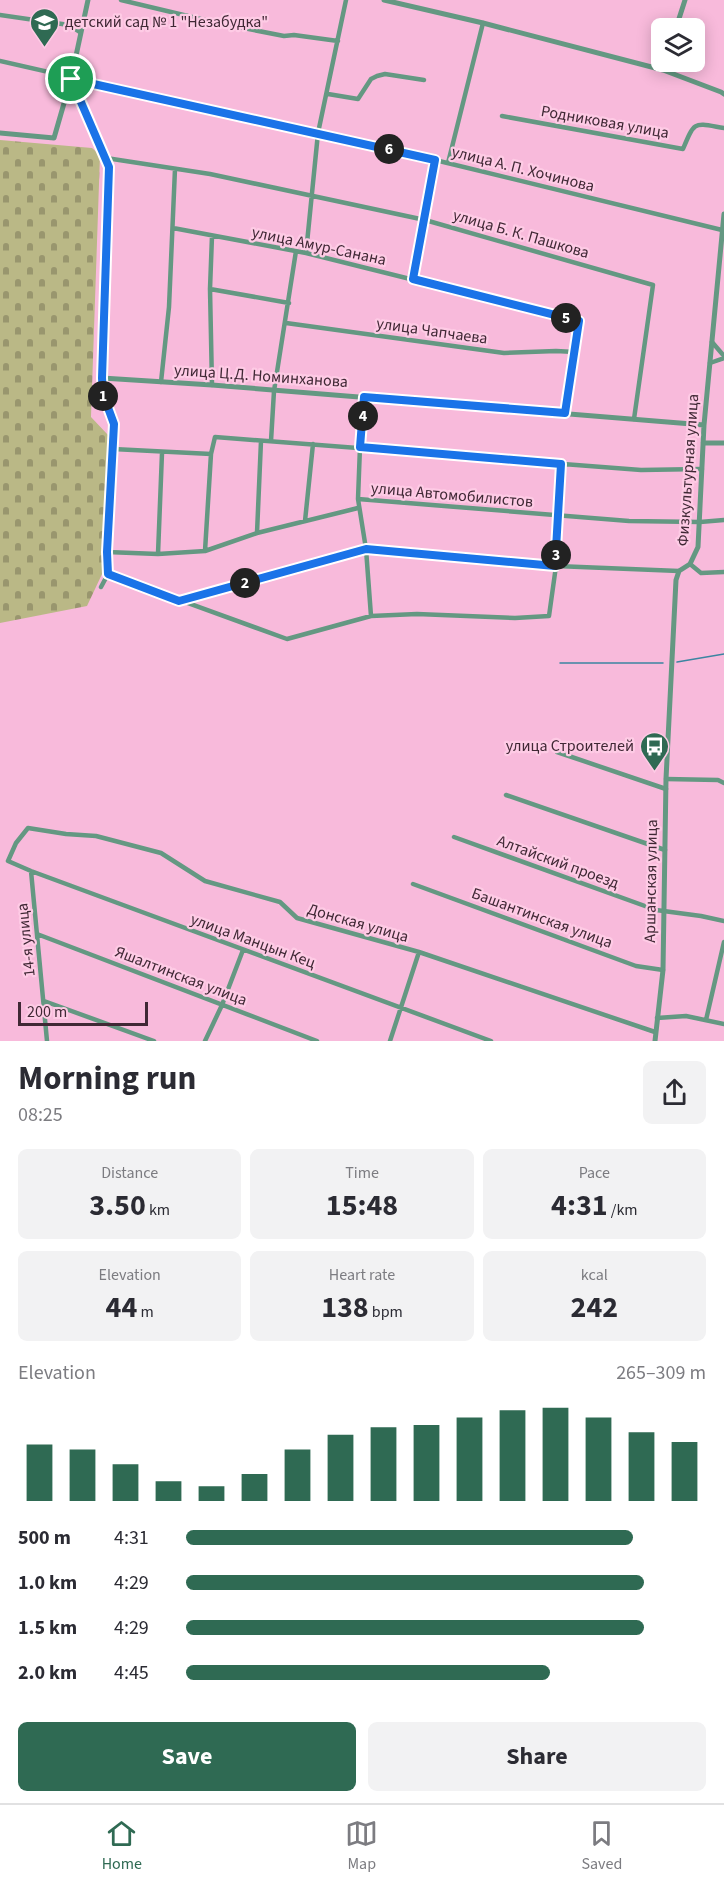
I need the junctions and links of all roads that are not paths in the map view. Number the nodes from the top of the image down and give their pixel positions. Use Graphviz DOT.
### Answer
graph roads {
  1 [pos="88,0"];
  2 [pos="121,0"];
  3 [pos="346,0"];
  4 [pos="384,0"];
  5 [pos="685,0"];
  6 [pos="0,15"];
  7 [pos="679,18"];
  8 [pos="483,23"];
  9 [pos="81,32"];
  10 [pos="338,41"];
  11 [pos="0,61"];
  12 [pos="651,66"];
  13 [pos="670,72"];
  14 [pos="71,79"];
  15 [pos="424,80"];
  16 [pos="723,93"];
  17 [pos="328,94"];
  18 [pos="502,116"];
  19 [pos="724,128"];
  20 [pos="0,133"];
  21 [pos="318,133"];
  22 [pos="106,158"];
  23 [pos="435,160"];
  24 [pos="448,164"];
  25 [pos="175,169"];
  26 [pos="313,196"];
  27 [pos="724,214"];
  28 [pos="425,220"];
  29 [pos="173,228"];
  30 [pos="722,230"];
  31 [pos="212,236"];
  32 [pos="296,251"];
  33 [pos="306,253"];
  34 [pos="721,272"];
  35 [pos="413,279"];
  36 [pos="210,289"];
  37 [pos="289,303"];
  38 [pos="285,324"];
  39 [pos="712,342"];
  40 [pos="575,352"];
  41 [pos="724,357"];
  42 [pos="710,363"];
  43 [pos="102,378"];
  44 [pos="161,382"];
  45 [pos="212,385"];
  46 [pos="274,391"];
  47 [pos="364,397"];
  48 [pos="565,413"];
  49 [pos="634,419"];
  50 [pos="704,425"];
  51 [pos="261,441"];
  52 [pos="271,441"];
  53 [pos="704,442"];
  54 [pos="724,443"];
  55 [pos="313,444"];
  56 [pos="360,447"];
  57 [pos="113,449"];
  58 [pos="162,453"];
  59 [pos="211,454"];
  60 [pos="561,464"];
  61 [pos="702,469"];
  62 [pos="358,499"];
  63 [pos="358,508"];
  64 [pos="558,516"];
  65 [pos="724,520"];
  66 [pos="305,521"];
  67 [pos="700,522"];
  68 [pos="257,533"];
  69 [pos="366,549"];
  70 [pos="206,551"];
  71 [pos="107,552"];
  72 [pos="158,554"];
  73 [pos="690,564"];
  74 [pos="555,566"];
  75 [pos="679,571"];
  76 [pos="724,572"];
  77 [pos="108,574"];
  78 [pos="101,587"];
  79 [pos="179,601"];
  80 [pos="371,616"];
  81 [pos="557,752"];
  82 [pos="724,776"];
  83 [pos="666,779"];
  84 [pos="718,780"];
  85 [pos="724,783"];
  86 [pos="666,789"];
  87 [pos="506,795"];
  88 [pos="454,837"];
  89 [pos="665,850"];
  90 [pos="8,861"];
  91 [pos="31,872"];
  92 [pos="413,884"];
  93 [pos="665,911"];
  94 [pos="724,921"];
  95 [pos="37,934"];
  96 [pos="724,942"];
  97 [pos="243,950"];
  98 [pos="419,952"];
  99 [pos="663,970"];
  100 [pos="44,1001"];
  101 [pos="222,1005"];
  102 [pos="401,1007"];
  103 [pos="657,1018"];
  104 [pos="706,1020"];
  105 [pos="724,1024"];
  106 [pos="655,1032"];
  107 [pos="47,1041"];
  108 [pos="154,1041"];
  109 [pos="205,1041"];
  110 [pos="317,1041"];
  111 [pos="390,1041"];
  112 [pos="491,1041"];
  113 [pos="655,1041"];
  1 -- 9 [label="street"];
  2 -- 10 [label="street"];
  3 -- 10 [label="street"];
  4 -- 8 [label="street"];
  5 -- 7 [label="street"];
  6 -- 9 [label="street"];
  8 -- 12 [label="street"];
  8 -- 24 [label="street"];
  9 -- 14 [label="street"];
  10 -- 17 [label="street"];
  11 -- 14 [label="street, улица А. П. Хочинова"];
  13 -- 16 [label="street"];
  14 -- 20 [label="street"];
  14 -- 21 [label="street, улица А. П. Хочинова"];
  14 -- 22 [label="street"];
  15 -- 17 [label="street"];
  17 -- 21 [label="street"];
  18 -- 19 [label="street, Родниковая улица"];
  21 -- 23 [label="street, улица А. П. Хочинова"];
  21 -- 26 [label="street"];
  22 -- 25 [label="street, улица Б. К. Пашкова"];
  22 -- 43 [label="street"];
  23 -- 24 [label="street, улица А. П. Хочинова"];
  23 -- 28 [label="street"];
  24 -- 30 [label="street, улица А. П. Хочинова"];
  25 -- 26 [label="street, улица Б. К. Пашкова"];
  25 -- 29 [label="street"];
  26 -- 28 [label="street, улица Б. К. Пашкова"];
  26 -- 33 [label="street"];
  27 -- 30 [label="street, Физкультурная улица"];
  28 -- 35 [label="street"];
  28 -- 49 [label="street, улица Б. К. Пашкова"];
  29 -- 31 [label="street, улица Амур-Санана"];
  29 -- 44 [label="street"];
  30 -- 34 [label="street, Физкультурная улица"];
  31 -- 32 [label="street, улица Амур-Санана"];
  31 -- 36 [label="street"];
  32 -- 33 [label="street, улица Амур-Санана"];
  32 -- 37 [label="street"];
  33 -- 35 [label="street, улица Амур-Санана"];
  34 -- 39 [label="street, Физкультурная улица"];
  35 -- 40 [label="street, улица Амур-Санана"];
  36 -- 37 [label="street"];
  36 -- 45 [label="street"];
  37 -- 38 [label="street"];
  38 -- 40 [label="street, улица Чапчаева"];
  38 -- 46 [label="street"];
  39 -- 41 [label="street"];
  39 -- 42 [label="street, Физкультурная улица"];
  40 -- 48 [label="street, улица Амур-Санана"];
  41 -- 42 [label="street"];
  42 -- 50 [label="street, Физкультурная улица"];
  43 -- 44 [label="street, улица Ц.Д. Номинханова"];
  43 -- 57 [label="street"];
  44 -- 45 [label="street, улица Ц.Д. Номинханова"];
  45 -- 46 [label="street, улица Ц.Д. Номинханова"];
  46 -- 47 [label="street, улица Ц.Д. Номинханова"];
  46 -- 52 [label="street"];
  47 -- 48 [label="street, улица Ц.Д. Номинханова"];
  47 -- 56 [label="street"];
  48 -- 49 [label="street, улица Ц.Д. Номинханова"];
  49 -- 50 [label="street, улица Ц.Д. Номинханова"];
  50 -- 53 [label="street, Физкультурная улица"];
  51 -- 52 [label="street"];
  51 -- 59 [label="street"];
  51 -- 68 [label="street"];
  52 -- 55 [label="street"];
  53 -- 54 [label="street"];
  53 -- 61 [label="street, Физкультурная улица"];
  55 -- 56 [label="street"];
  55 -- 66 [label="street"];
  56 -- 60 [label="street"];
  56 -- 62 [label="street"];
  57 -- 58 [label="street"];
  57 -- 71 [label="street"];
  58 -- 59 [label="street"];
  58 -- 72 [label="street"];
  59 -- 70 [label="street"];
  60 -- 61 [label="street"];
  60 -- 64 [label="street"];
  61 -- 67 [label="street, Физкультурная улица"];
  62 -- 63 [label="street"];
  62 -- 64 [label="street, улица Автомобилистов"];
  63 -- 66 [label="street, улица Автомобилистов"];
  63 -- 69 [label="street"];
  64 -- 67 [label="street, улица Автомобилистов"];
  64 -- 74 [label="street"];
  65 -- 67 [label="street, улица Автомобилистов"];
  66 -- 68 [label="street, улица Автомобилистов"];
  67 -- 73 [label="street, Физкультурная улица"];
  68 -- 70 [label="street, улица Автомобилистов"];
  69 -- 74 [label="street"];
  69 -- 79 [label="street"];
  69 -- 80 [label="street"];
  70 -- 72 [label="street, улица Автомобилистов"];
  71 -- 72 [label="street, улица Автомобилистов"];
  71 -- 77 [label="street"];
  73 -- 75 [label="street, Физкультурная улица"];
  73 -- 76 [label="street"];
  74 -- 75 [label="street"];
  74 -- 80 [label="street"];
  75 -- 83 [label="street, Аршанская улица"];
  77 -- 78 [label="street"];
  77 -- 79 [label="street"];
  79 -- 80 [label="street"];
  81 -- 86 [label="street"];
  82 -- 84 [label="street"];
  83 -- 84 [label="street"];
  83 -- 86 [label="street, Аршанская улица"];
  84 -- 85 [label="street"];
  86 -- 89 [label="street, Аршанская улица"];
  87 -- 89 [label="street"];
  88 -- 93 [label="street, Алтайский проезд"];
  89 -- 93 [label="street, Аршанская улица"];
  90 -- 91 [label="street, улица Манцын Кец"];
  90 -- 98 [label="street, Донская улица"];
  91 -- 95 [label="street, 14-я улица"];
  91 -- 97 [label="street, улица Манцын Кец"];
  92 -- 99 [label="street, Башантинская улица"];
  93 -- 94 [label="street, Алтайский проезд"];
  93 -- 99 [label="street, Аршанская улица"];
  95 -- 100 [label="street, 14-я улица"];
  95 -- 101 [label="street, Яшалтинская улица"];
  96 -- 104 [label="street"];
  97 -- 101 [label="street"];
  97 -- 102 [label="street, улица Манцын Кец"];
  98 -- 102 [label="street"];
  98 -- 106 [label="street, Донская улица"];
  99 -- 103 [label="street, Аршанская улица"];
  100 -- 107 [label="street, 14-я улица"];
  100 -- 108 [label="street"];
  101 -- 109 [label="street"];
  101 -- 110 [label="street, Яшалтинская улица"];
  102 -- 111 [label="street"];
  102 -- 112 [label="street, улица Манцын Кец"];
  103 -- 104 [label="street"];
  103 -- 106 [label="street, Аршанская улица"];
  104 -- 105 [label="street"];
  106 -- 113 [label="street, Аршанская улица"];
}
